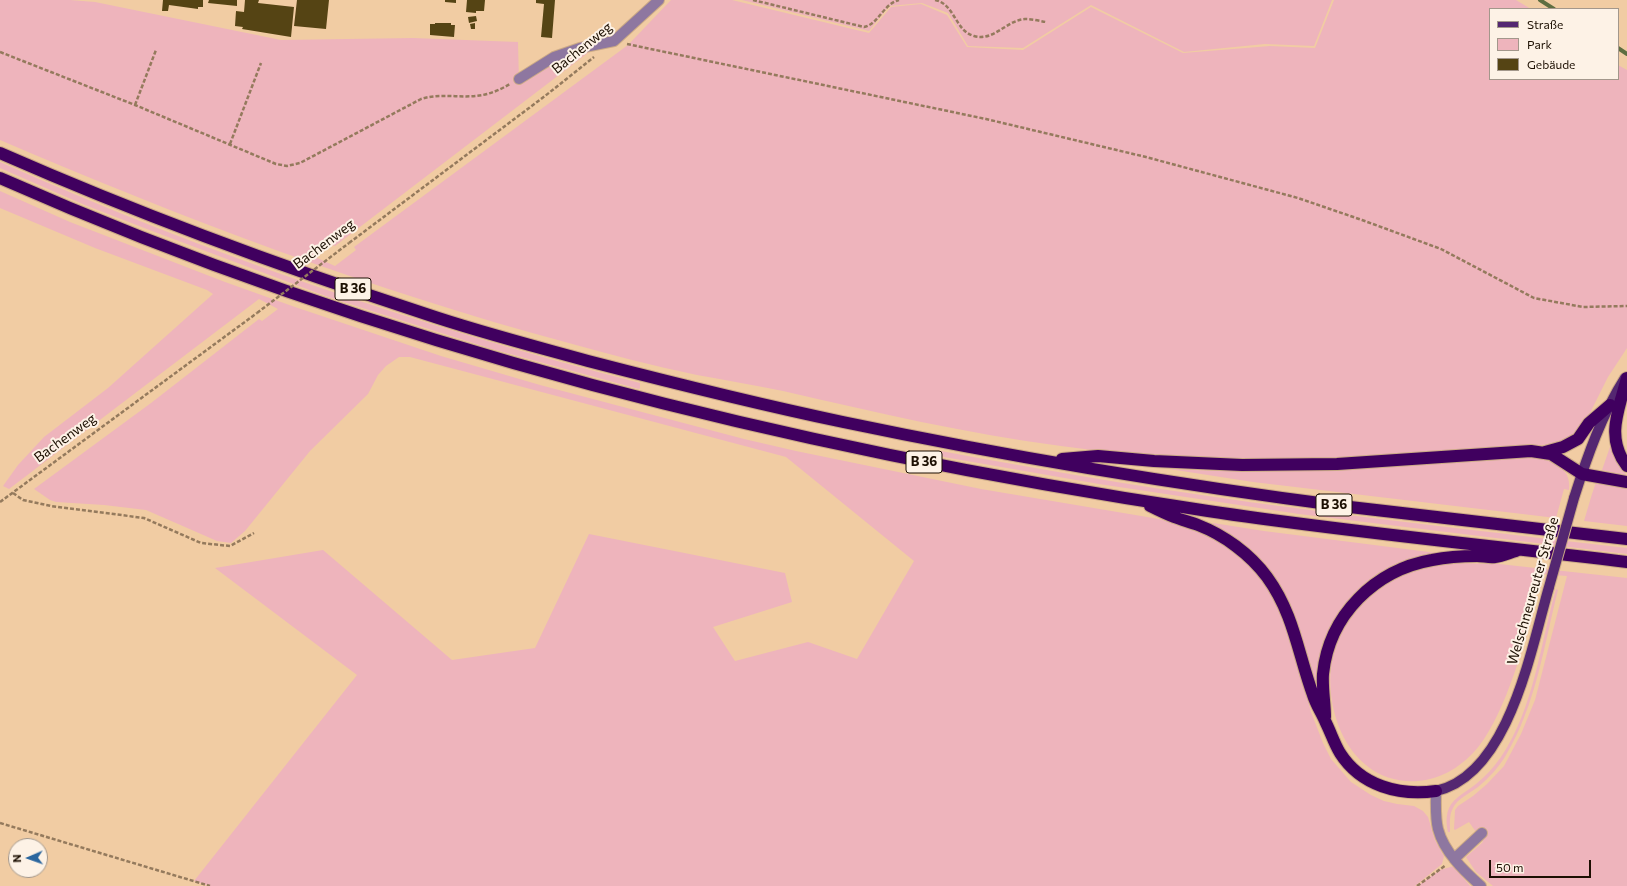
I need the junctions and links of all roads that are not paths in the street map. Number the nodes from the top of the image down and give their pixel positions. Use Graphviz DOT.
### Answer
graph roads {
  1 [pos="659,0"];
  2 [pos="519,79"];
  3 [pos="0,153"];
  4 [pos="0,178"];
  5 [pos="1627,374"];
  6 [pos="1627,378"];
  7 [pos="1610,406"];
  8 [pos="1545,452"];
  9 [pos="1042,460"];
  10 [pos="1627,466"];
  11 [pos="1582,474"];
  12 [pos="1627,482"];
  13 [pos="1136,500"];
  14 [pos="1627,539"];
  15 [pos="1521,550"];
  16 [pos="1627,562"];
  17 [pos="1326,722"];
  18 [pos="1436,791"];
  19 [pos="1482,833"];
  20 [pos="1454,859"];
  21 [pos="1481,886"];
  1 -- 2 [label="street, Bachenweg"];
  3 -- 9 [label="highway, B 36"];
  4 -- 13 [label="highway, B 36"];
  5 -- 7 [label="main road, Welschneureuter Straße"];
  6 -- 10 [label="highway"];
  7 -- 8 [label="highway, B 36"];
  7 -- 11 [label="main road, Welschneureuter Straße"];
  8 -- 9 [label="highway, B 36"];
  8 -- 11 [label="highway, B 36"];
  9 -- 14 [label="highway, B 36"];
  11 -- 12 [label="highway"];
  11 -- 18 [label="main road, Welschneureuter Straße, bridge"];
  13 -- 15 [label="highway, B 36"];
  13 -- 17 [label="highway, B 36"];
  15 -- 16 [label="highway, B 36"];
  15 -- 17 [label="highway"];
  17 -- 18 [label="highway"];
  18 -- 20 [label="street"];
  19 -- 20 [label="street"];
  20 -- 21 [label="street"];
}
